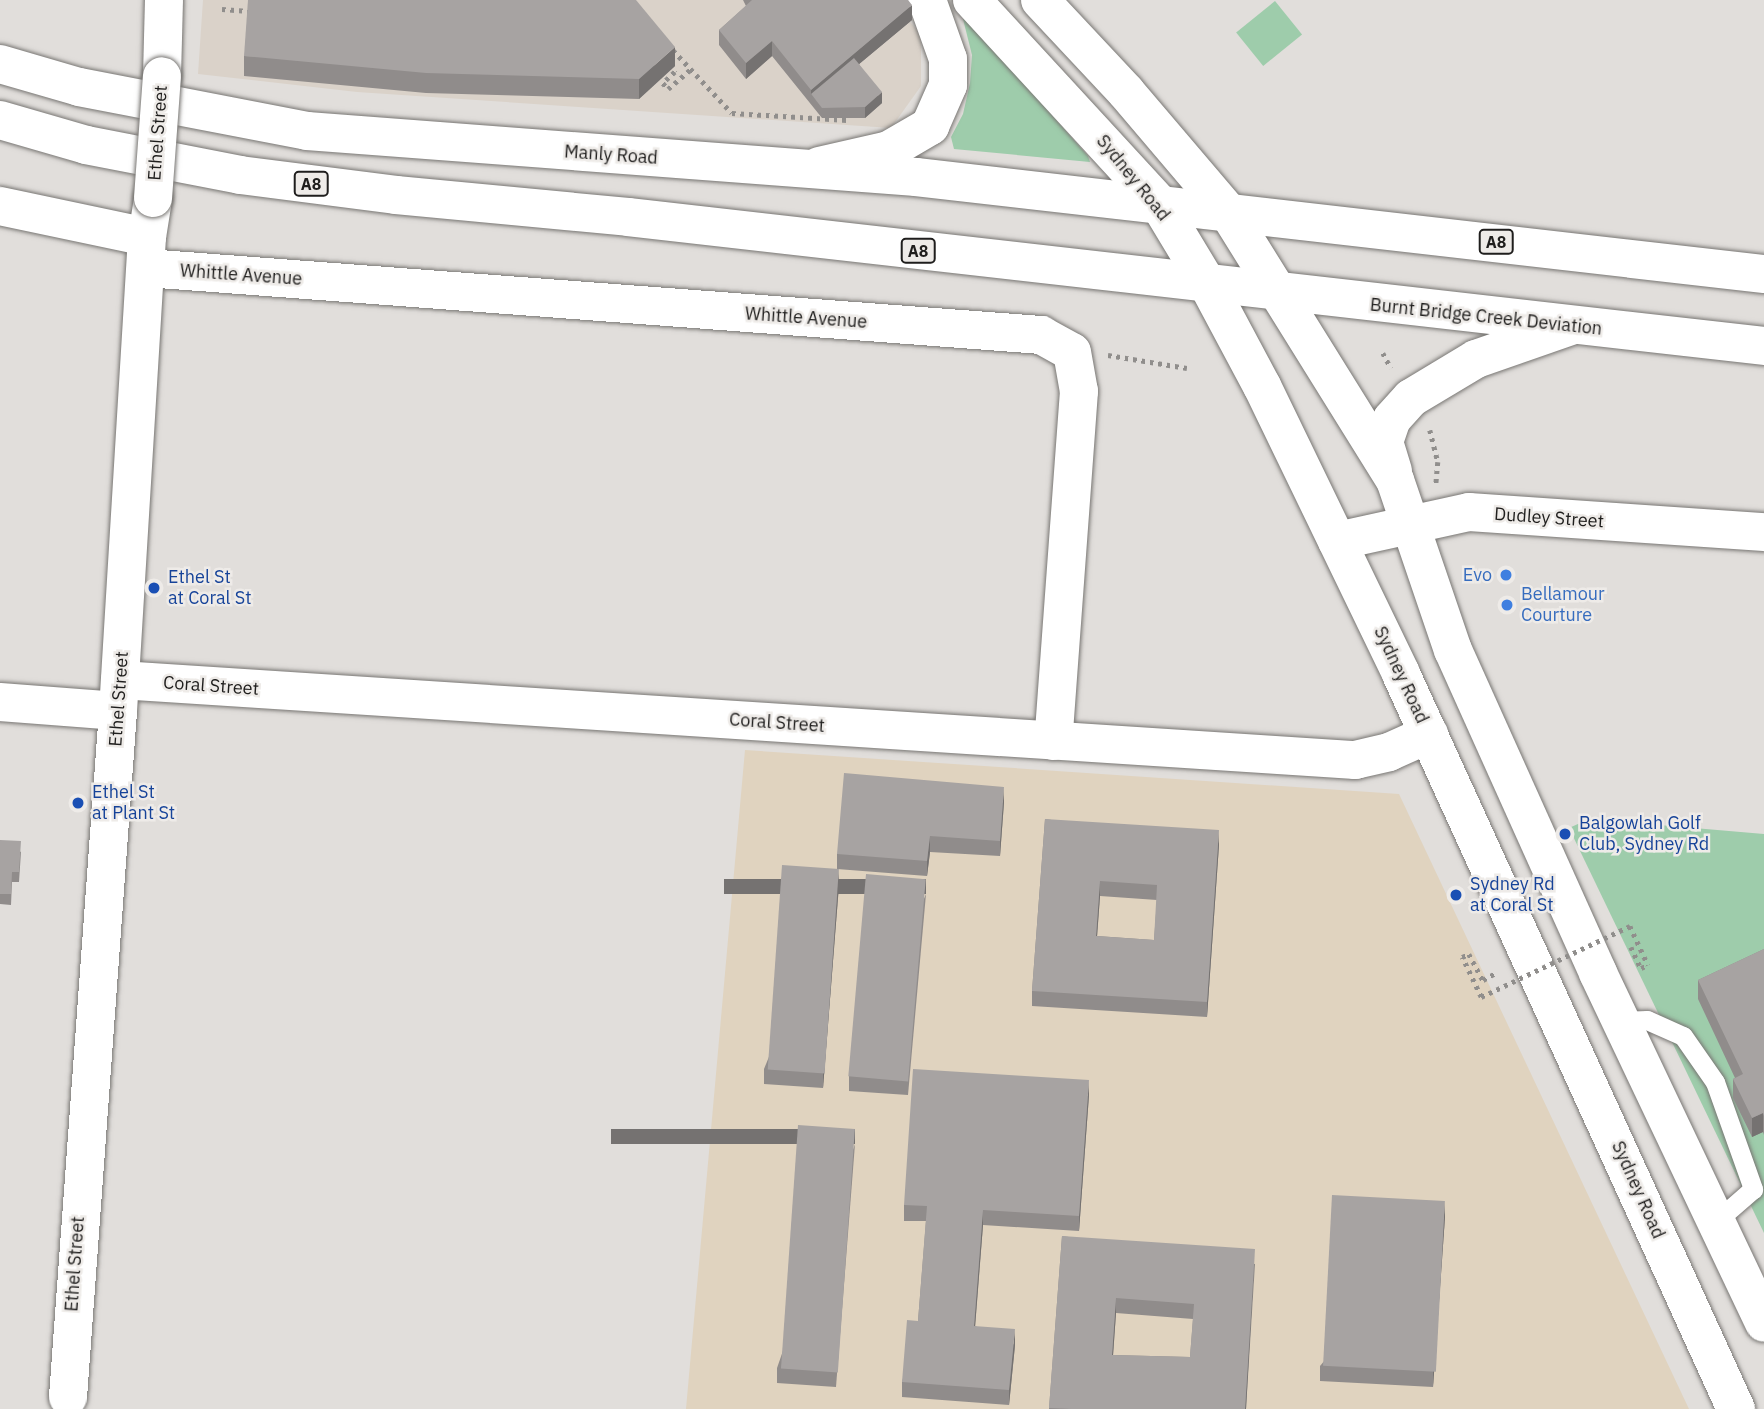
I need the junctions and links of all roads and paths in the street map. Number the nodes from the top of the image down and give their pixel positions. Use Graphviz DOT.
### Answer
graph roads {
  1 [pos="164,0"];
  2 [pos="927,0"];
  3 [pos="972,0"];
  4 [pos="1040,0"];
  5 [pos="222,9"];
  6 [pos="249,11"];
  7 [pos="663,39"];
  8 [pos="665,60"];
  9 [pos="0,64"];
  10 [pos="691,69"];
  11 [pos="0,120"];
  12 [pos="851,120"];
  13 [pos="817,167"];
  14 [pos="1157,202"];
  15 [pos="0,206"];
  16 [pos="1228,212"];
  17 [pos="146,253"];
  18 [pos="1764,274"];
  19 [pos="1208,285"];
  20 [pos="1283,295"];
  21 [pos="1572,326"];
  22 [pos="1764,346"];
  23 [pos="1072,352"];
  24 [pos="1187,368"];
  25 [pos="1424,418"];
  26 [pos="1395,480"];
  27 [pos="1436,484"];
  28 [pos="1412,523"];
  29 [pos="1764,532"];
  30 [pos="1337,541"];
  31 [pos="119,695"];
  32 [pos="0,702"];
  33 [pos="1429,734"];
  34 [pos="1054,741"];
  35 [pos="1626,937"];
  36 [pos="1494,974"];
  37 [pos="1620,1021"];
  38 [pos="1715,1222"];
  39 [pos="1764,1324"];
  40 [pos="67,1405"];
  41 [pos="1736,1409"];
  1 -- 17 [label="main road, Ethel Street, bridge"];
  2 -- 13 [label="main road"];
  3 -- 14 [label="main road, Sydney Road"];
  4 -- 16 [label="main road"];
  5 -- 6 [label="path"];
  7 -- 10 [label="path"];
  8 -- 10 [label="path"];
  9 -- 13 [label="main road, Manly Road / A8"];
  10 -- 12 [label="path"];
  11 -- 19 [label="main road, A8"];
  13 -- 14 [label="main road, Manly Road / A8"];
  14 -- 16 [label="main road, Manly Road / A8"];
  14 -- 19 [label="main road, Sydney Road"];
  15 -- 17 [label="main road, Whittle Avenue"];
  16 -- 18 [label="main road, A8"];
  16 -- 20 [label="main road"];
  17 -- 23 [label="main road, Whittle Avenue"];
  17 -- 31 [label="main road, Ethel Street"];
  19 -- 20 [label="main road, Burnt Bridge Creek Deviation / A8"];
  19 -- 30 [label="main road, Sydney Road"];
  20 -- 21 [label="main road, Burnt Bridge Creek Deviation / A8"];
  20 -- 26 [label="main road"];
  21 -- 22 [label="main road, Burnt Bridge Creek Deviation / A8"];
  21 -- 26 [label="main road"];
  23 -- 24 [label="path"];
  23 -- 34 [label="main road"];
  25 -- 27 [label="path"];
  26 -- 28 [label="main road"];
  28 -- 29 [label="main road, Dudley Street"];
  28 -- 30 [label="main road, Dudley Street"];
  28 -- 37 [label="main road"];
  30 -- 33 [label="main road, Sydney Road"];
  31 -- 32 [label="main road, Coral Street"];
  31 -- 34 [label="main road, Coral Street"];
  31 -- 40 [label="main road, Ethel Street"];
  33 -- 34 [label="main road, Coral Street"];
  33 -- 41 [label="main road, Sydney Road"];
  35 -- 36 [label="path, bridge"];
  37 -- 38 [label="main road"];
  37 -- 38 [label="lane"];
  38 -- 39 [label="main road"];
}
